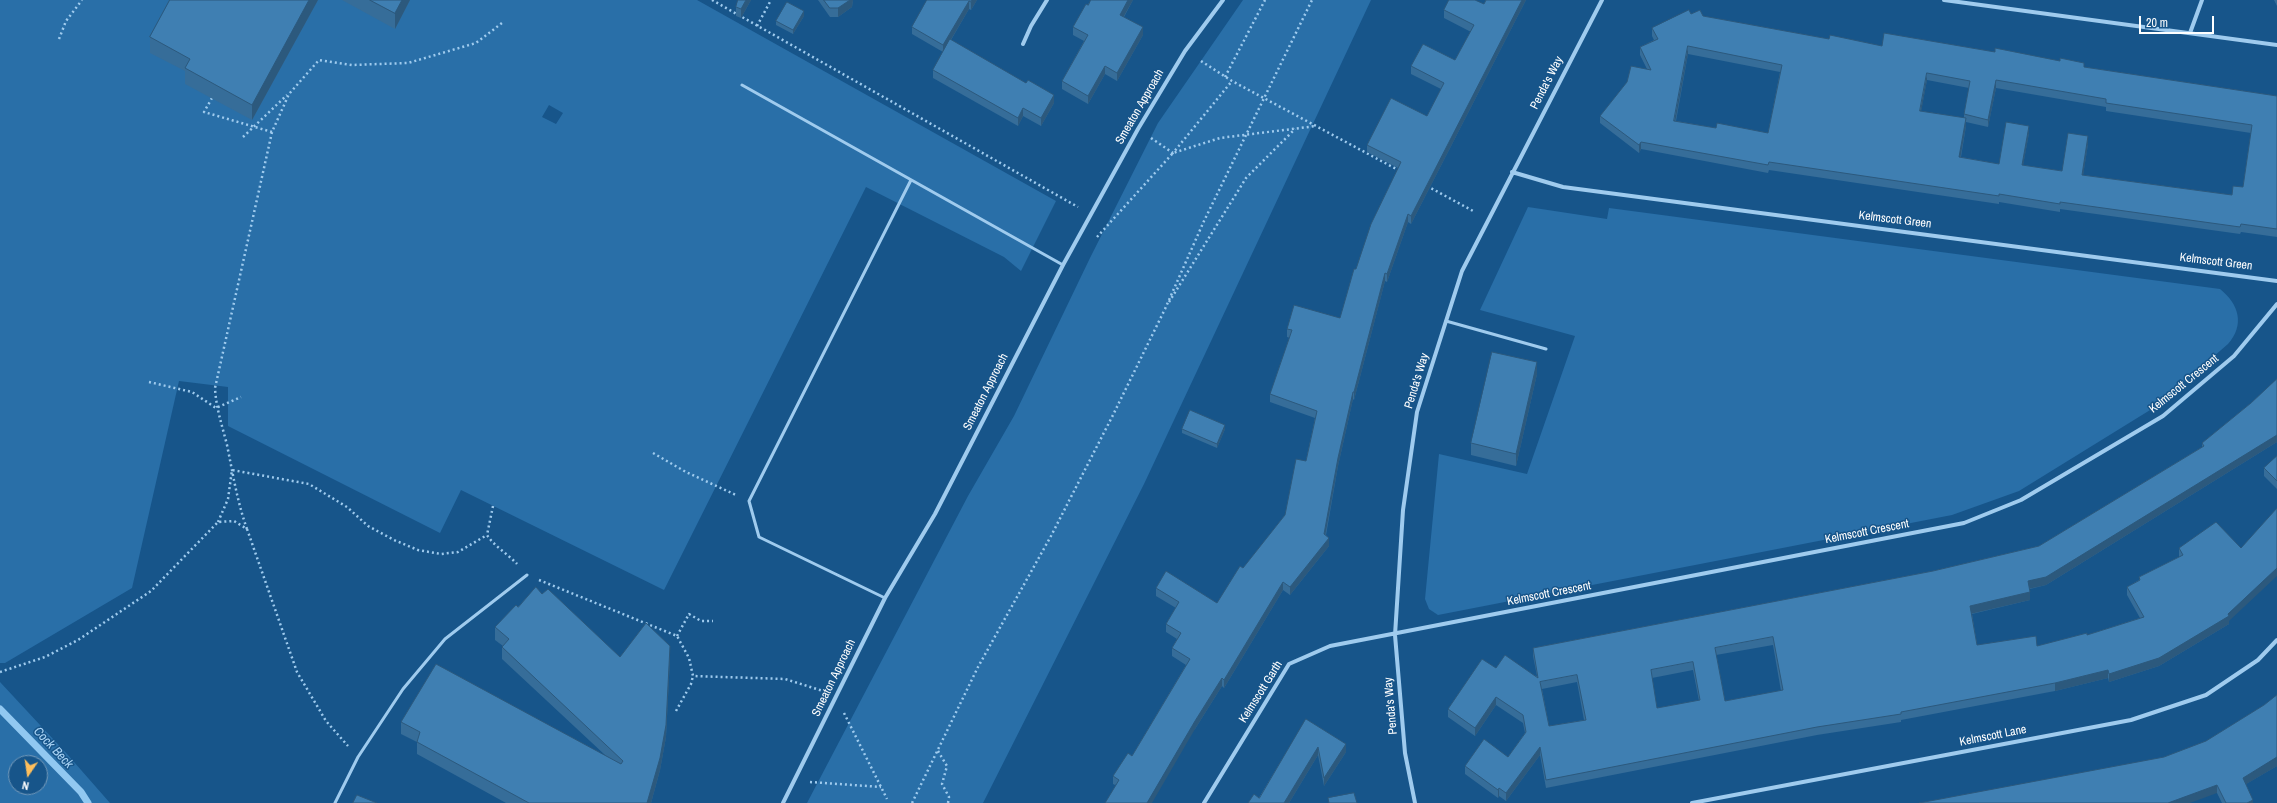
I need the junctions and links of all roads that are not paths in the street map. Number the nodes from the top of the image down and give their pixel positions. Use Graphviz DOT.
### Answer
graph roads {
  1 [pos="1047,0"];
  2 [pos="1223,0"];
  3 [pos="1602,0"];
  4 [pos="1944,0"];
  5 [pos="2202,0"];
  6 [pos="2190,33"];
  7 [pos="1023,44"];
  8 [pos="2277,45"];
  9 [pos="742,85"];
  10 [pos="1512,172"];
  11 [pos="911,180"];
  12 [pos="1063,265"];
  13 [pos="2277,280"];
  14 [pos="2277,304"];
  15 [pos="1446,321"];
  16 [pos="1546,349"];
  17 [pos="527,575"];
  18 [pos="885,598"];
  19 [pos="1395,635"];
  20 [pos="2277,640"];
  21 [pos="335,803"];
  22 [pos="783,803"];
  23 [pos="1204,803"];
  24 [pos="1415,803"];
  25 [pos="1692,803"];
  1 -- 7 [label="street"];
  2 -- 12 [label="street, Smeaton Approach"];
  3 -- 10 [label="street, Penda's Way"];
  4 -- 6 [label="street"];
  5 -- 6 [label="street"];
  6 -- 8 [label="street"];
  9 -- 11 [label="lane"];
  10 -- 13 [label="street, Kelmscott Green"];
  10 -- 15 [label="street, Penda's Way"];
  11 -- 12 [label="lane"];
  11 -- 18 [label="lane"];
  12 -- 18 [label="street, Smeaton Approach"];
  14 -- 19 [label="street, Kelmscott Crescent"];
  15 -- 16 [label="lane"];
  15 -- 19 [label="street, Penda's Way"];
  17 -- 21 [label="lane"];
  18 -- 22 [label="street, Smeaton Approach"];
  19 -- 23 [label="street, Kelmscott Garth"];
  19 -- 24 [label="street, Penda's Way"];
  20 -- 25 [label="street, Kelmscott Lane"];
}
